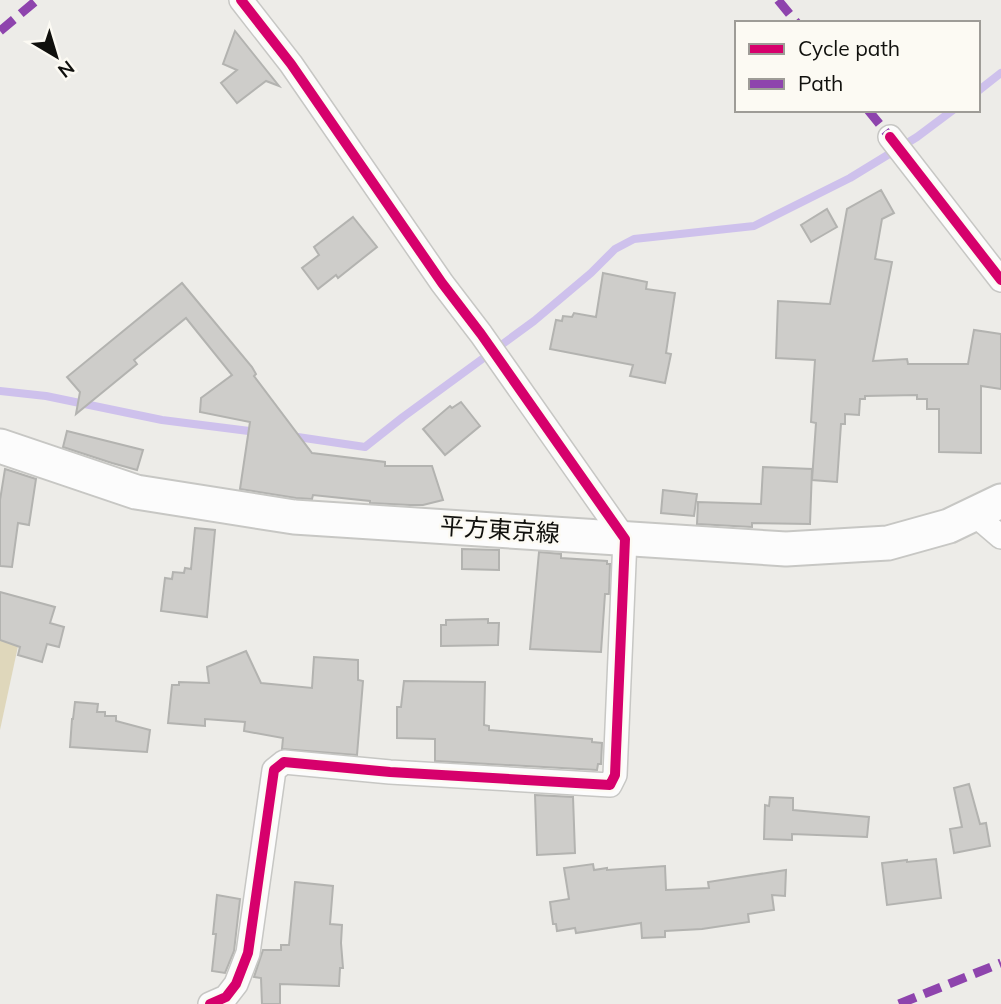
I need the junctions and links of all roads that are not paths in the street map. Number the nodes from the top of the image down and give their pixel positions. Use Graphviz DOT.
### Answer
graph roads {
  1 [pos="241,0"];
  2 [pos="890,137"];
  3 [pos="1001,280"];
  4 [pos="0,446"];
  5 [pos="988,508"];
  6 [pos="1001,537"];
  7 [pos="625,539"];
  8 [pos="210,1004"];
  1 -- 7 [label="street"];
  2 -- 3 [label="street"];
  4 -- 7 [label="main road, 平方東京線"];
  5 -- 6 [label="street"];
  5 -- 7 [label="main road, 平方東京線"];
  7 -- 8 [label="street"];
}
